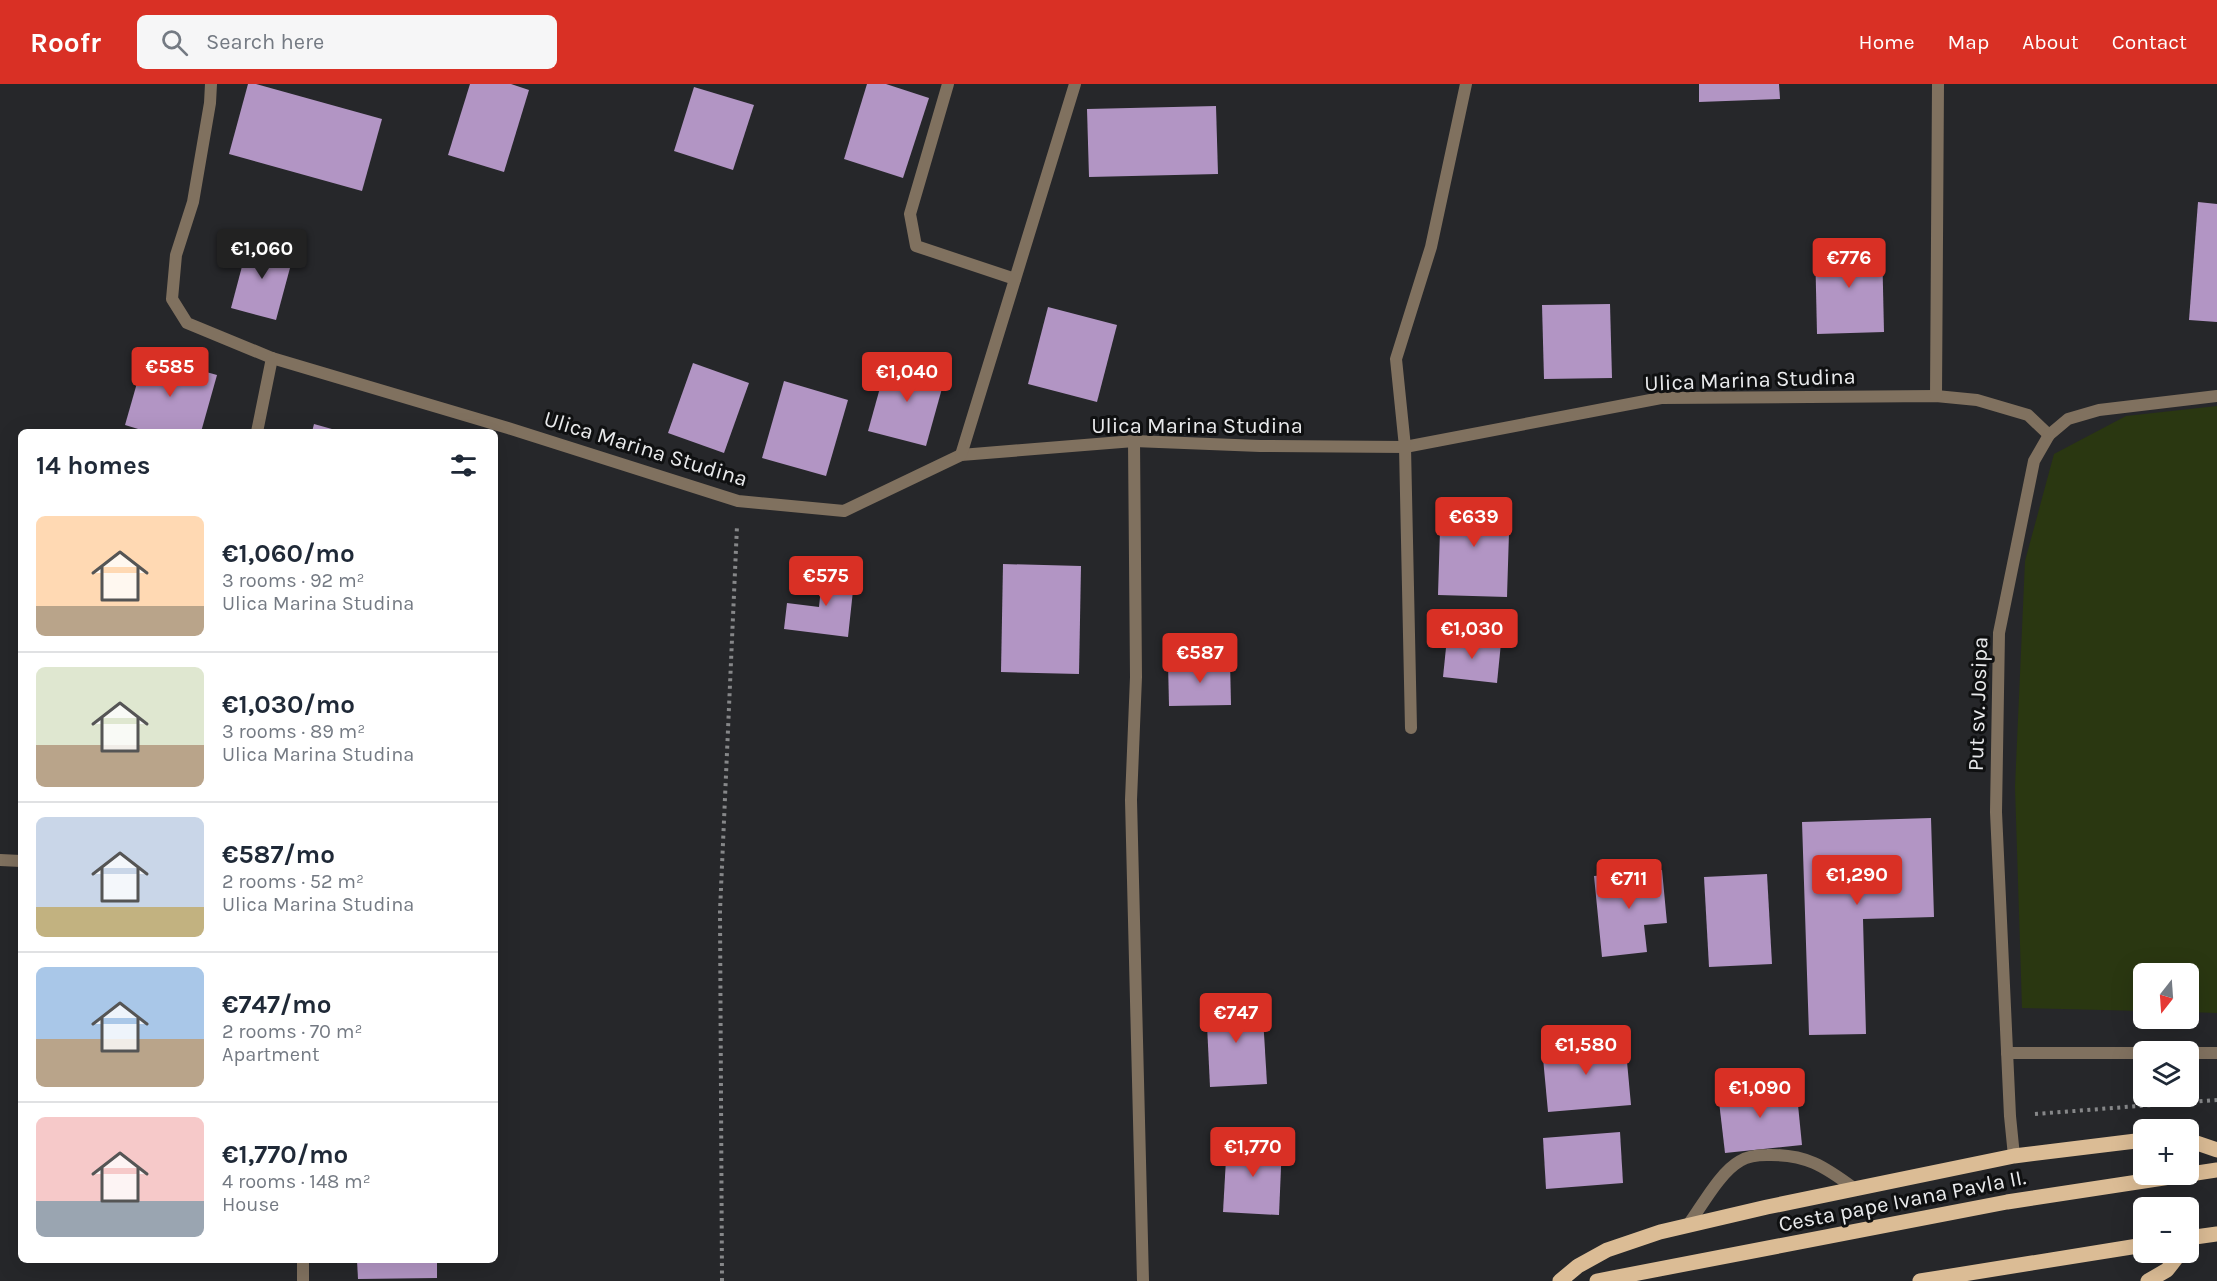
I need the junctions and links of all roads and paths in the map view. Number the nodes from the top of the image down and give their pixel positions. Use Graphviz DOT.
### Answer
graph roads {
  1 [pos="211,84"];
  2 [pos="948,84"];
  3 [pos="1075,84"];
  4 [pos="1466,84"];
  5 [pos="1938,84"];
  6 [pos="1015,279"];
  7 [pos="272,358"];
  8 [pos="1936,396"];
  9 [pos="2217,396"];
  10 [pos="258,429"];
  11 [pos="2049,435"];
  12 [pos="1134,441"];
  13 [pos="1405,447"];
  14 [pos="961,455"];
  15 [pos="738,501"];
  16 [pos="1411,728"];
  17 [pos="0,860"];
  18 [pos="18,861"];
  19 [pos="2007,1053"];
  20 [pos="2133,1053"];
  21 [pos="2199,1053"];
  22 [pos="2217,1053"];
  23 [pos="2217,1100"];
  24 [pos="2010,1116"];
  25 [pos="2133,1141"];
  26 [pos="2199,1144"];
  27 [pos="2217,1150"];
  28 [pos="2014,1156"];
  29 [pos="2217,1170"];
  30 [pos="1855,1189"];
  31 [pos="1688,1225"];
  32 [pos="2217,1234"];
  33 [pos="2199,1237"];
  34 [pos="2133,1247"];
  35 [pos="303,1263"];
  36 [pos="2172,1263"];
  37 [pos="303,1281"];
  38 [pos="722,1281"];
  39 [pos="1143,1281"];
  40 [pos="1560,1281"];
  41 [pos="1597,1281"];
  42 [pos="1920,1281"];
  43 [pos="2148,1281"];
  1 -- 7 [label="street, Ulica Marina Studina"];
  2 -- 6 [label="street"];
  3 -- 6 [label="street"];
  4 -- 13 [label="street"];
  5 -- 8 [label="street"];
  6 -- 14 [label="street"];
  7 -- 10 [label="street"];
  7 -- 15 [label="street, Ulica Marina Studina"];
  8 -- 11 [label="street, Ulica Marina Studina"];
  8 -- 13 [label="street, Ulica Marina Studina"];
  9 -- 11 [label="street, Put sv. Josipa"];
  11 -- 19 [label="street, Put sv. Josipa"];
  12 -- 13 [label="street, Ulica Marina Studina"];
  12 -- 14 [label="street, Ulica Marina Studina"];
  12 -- 39 [label="street"];
  13 -- 16 [label="street"];
  14 -- 15 [label="street, Ulica Marina Studina"];
  15 -- 38 [label="path"];
  17 -- 18 [label="street"];
  19 -- 20 [label="street"];
  19 -- 24 [label="street, Put sv. Josipa"];
  21 -- 22 [label="street"];
  23 -- 24 [label="path"];
  24 -- 28 [label="street, Put sv. Josipa"];
  25 -- 28 [label="main road"];
  26 -- 27 [label="main road"];
  28 -- 30 [label="main road"];
  29 -- 41 [label="main road, Cesta pape Ivana Pavla II."];
  30 -- 31 [label="main road"];
  30 -- 31 [label="street"];
  31 -- 40 [label="main road"];
  32 -- 33 [label="main road"];
  34 -- 42 [label="main road"];
  35 -- 37 [label="street"];
  36 -- 43 [label="main road"];
}
